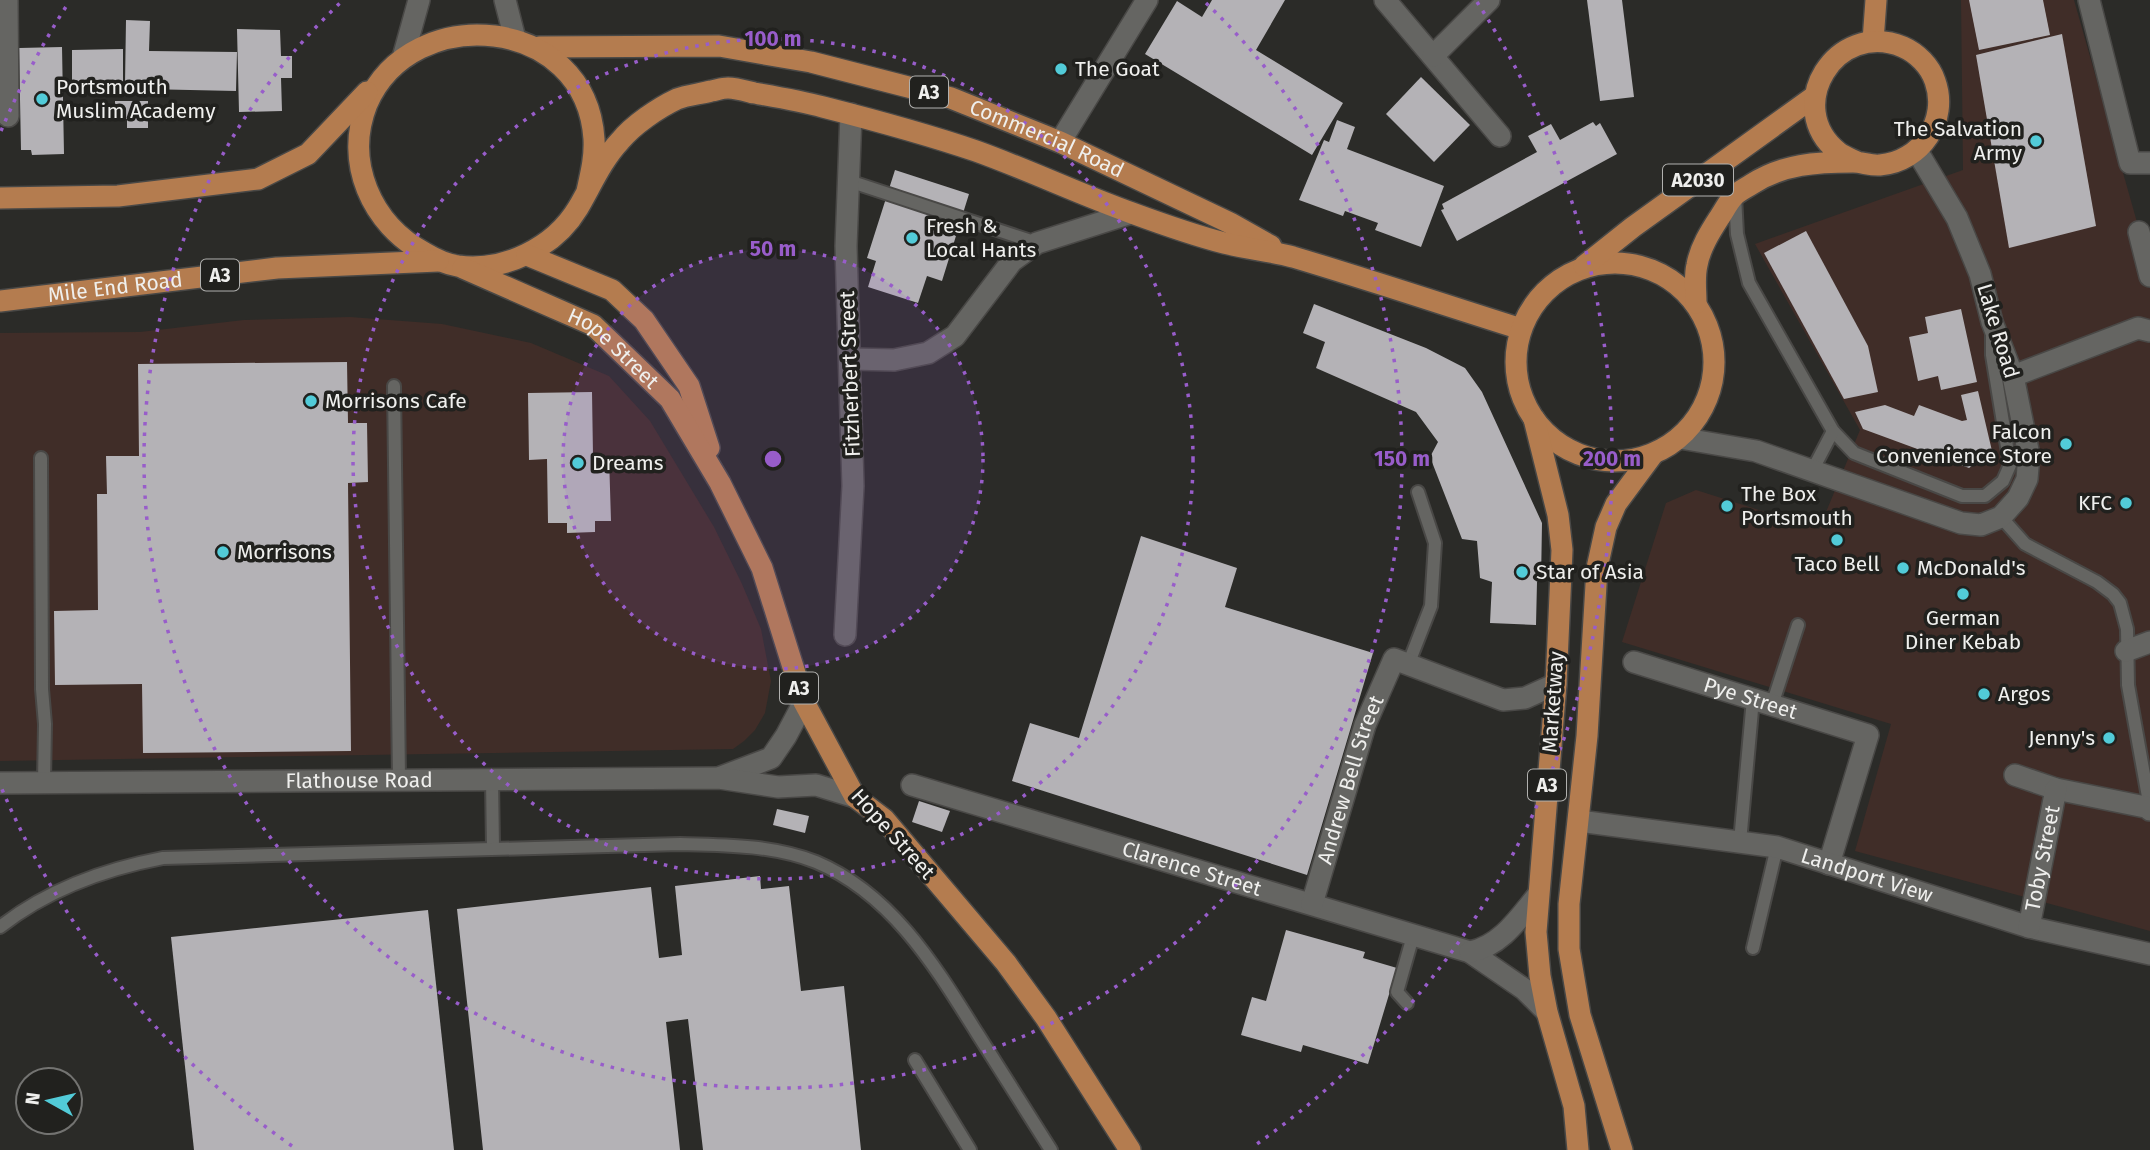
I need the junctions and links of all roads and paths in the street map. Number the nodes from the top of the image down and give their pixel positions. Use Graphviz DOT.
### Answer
graph roads {
  1 [pos="7,0"];
  2 [pos="419,0"];
  3 [pos="505,0"];
  4 [pos="1147,0"];
  5 [pos="1385,0"];
  6 [pos="1489,0"];
  7 [pos="1876,0"];
  8 [pos="2089,0"];
  9 [pos="514,35"];
  10 [pos="1873,41"];
  11 [pos="539,47"];
  12 [pos="404,54"];
  13 [pos="1433,56"];
  14 [pos="379,80"];
  15 [pos="1815,96"];
  16 [pos="851,114"];
  17 [pos="8,116"];
  18 [pos="1500,136"];
  19 [pos="1060,142"];
  20 [pos="1917,151"];
  21 [pos="1857,162"];
  22 [pos="2140,163"];
  23 [pos="849,181"];
  24 [pos="587,191"];
  25 [pos="1735,195"];
  26 [pos="0,198"];
  27 [pos="1131,213"];
  28 [pos="2139,232"];
  29 [pos="1037,243"];
  30 [pos="527,255"];
  31 [pos="1288,256"];
  32 [pos="449,264"];
  33 [pos="1583,267"];
  34 [pos="2150,276"];
  35 [pos="0,300"];
  36 [pos="1696,303"];
  37 [pos="1992,322"];
  38 [pos="1521,329"];
  39 [pos="2150,331"];
  40 [pos="851,359"];
  41 [pos="2013,376"];
  42 [pos="394,386"];
  43 [pos="1534,419"];
  44 [pos="1833,431"];
  45 [pos="1680,438"];
  46 [pos="1653,454"];
  47 [pos="41,458"];
  48 [pos="1812,471"];
  49 [pos="720,483"];
  50 [pos="1418,492"];
  51 [pos="2001,517"];
  52 [pos="1798,625"];
  53 [pos="845,635"];
  54 [pos="2150,642"];
  55 [pos="2126,651"];
  56 [pos="1401,662"];
  57 [pos="1634,662"];
  58 [pos="1556,684"];
  59 [pos="804,702"];
  60 [pos="1763,702"];
  61 [pos="2015,775"];
  62 [pos="719,778"];
  63 [pos="398,779"];
  64 [pos="492,779"];
  65 [pos="44,782"];
  66 [pos="0,783"];
  67 [pos="912,785"];
  68 [pos="2056,789"];
  69 [pos="855,797"];
  70 [pos="2150,809"];
  71 [pos="1579,821"];
  72 [pos="1740,842"];
  73 [pos="1777,847"];
  74 [pos="494,848"];
  75 [pos="1829,864"];
  76 [pos="1538,895"];
  77 [pos="1312,904"];
  78 [pos="0,927"];
  79 [pos="2029,927"];
  80 [pos="1413,936"];
  81 [pos="1753,948"];
  82 [pos="1471,952"];
  83 [pos="2150,954"];
  84 [pos="1407,1003"];
  85 [pos="1547,1012"];
  86 [pos="915,1060"];
  87 [pos="970,1150"];
  88 [pos="1051,1150"];
  89 [pos="1130,1150"];
  90 [pos="1578,1150"];
  91 [pos="1622,1150"];
  1 -- 17 [label="street"];
  2 -- 12 [label="street"];
  3 -- 9 [label="street"];
  4 -- 19 [label="street"];
  5 -- 13 [label="street"];
  6 -- 13 [label="street"];
  7 -- 10 [label="main road"];
  8 -- 22 [label="street"];
  9 -- 11 [label="main road"];
  9 -- 12 [label="main road"];
  10 -- 15 [label="main road"];
  10 -- 20 [label="main road"];
  11 -- 19 [label="main road, Commercial Road / A3"];
  11 -- 24 [label="main road"];
  12 -- 14 [label="main road"];
  13 -- 18 [label="street"];
  14 -- 26 [label="main road"];
  14 -- 32 [label="main road"];
  15 -- 21 [label="main road"];
  15 -- 33 [label="main road, A2030"];
  16 -- 23 [label="street, Fitzherbert Street"];
  16 -- 24 [label="main road, Commercial Road / A3"];
  16 -- 27 [label="main road, Commercial Road / A3"];
  19 -- 31 [label="main road, Commercial Road / A3"];
  20 -- 21 [label="main road"];
  20 -- 37 [label="street, Lake Road"];
  21 -- 25 [label="main road, A2030"];
  23 -- 29 [label="lane"];
  23 -- 40 [label="street, Fitzherbert Street"];
  24 -- 30 [label="main road"];
  25 -- 36 [label="main road, A2030"];
  25 -- 44 [label="lane"];
  27 -- 29 [label="street"];
  27 -- 31 [label="main road, Commercial Road / A3"];
  28 -- 34 [label="street"];
  29 -- 40 [label="street"];
  30 -- 32 [label="main road"];
  30 -- 49 [label="main road, Hope Street / A3"];
  31 -- 38 [label="main road, Commercial Road / A3"];
  32 -- 35 [label="main road, Mile End Road / A3"];
  32 -- 49 [label="main road, Hope Street / A3"];
  33 -- 36 [label="main road"];
  33 -- 38 [label="main road"];
  36 -- 45 [label="main road"];
  37 -- 41 [label="street, Lake Road"];
  37 -- 44 [label="lane"];
  38 -- 43 [label="main road"];
  39 -- 41 [label="street"];
  40 -- 53 [label="street, Fitzherbert Street"];
  41 -- 51 [label="street, Lake Road"];
  42 -- 63 [label="lane"];
  43 -- 46 [label="main road"];
  43 -- 58 [label="main road, Marketway / A3"];
  44 -- 48 [label="lane"];
  45 -- 46 [label="main road"];
  45 -- 48 [label="street"];
  46 -- 71 [label="main road, Marketway / A3"];
  47 -- 65 [label="lane"];
  48 -- 51 [label="street"];
  49 -- 59 [label="main road, Hope Street / A3"];
  50 -- 56 [label="lane"];
  51 -- 55 [label="lane"];
  52 -- 60 [label="lane"];
  54 -- 55 [label="street"];
  55 -- 70 [label="lane"];
  56 -- 58 [label="street"];
  56 -- 77 [label="street, Andrew Bell Street"];
  57 -- 60 [label="street, Pye Street"];
  58 -- 76 [label="main road, Marketway / A3"];
  59 -- 62 [label="street"];
  59 -- 69 [label="main road, Hope Street / A3"];
  60 -- 72 [label="lane"];
  60 -- 75 [label="street, Pye Street"];
  61 -- 68 [label="street"];
  62 -- 64 [label="street, Flathouse Road"];
  62 -- 69 [label="street"];
  63 -- 64 [label="street, Flathouse Road"];
  63 -- 65 [label="street, Flathouse Road"];
  64 -- 74 [label="lane"];
  65 -- 66 [label="street, Flathouse Road"];
  67 -- 77 [label="street, Clarence Street"];
  68 -- 70 [label="street"];
  68 -- 79 [label="street, Toby Street"];
  69 -- 89 [label="main road, Hope Street / A3"];
  71 -- 72 [label="street, Landport View"];
  71 -- 91 [label="main road, Marketway / A3"];
  72 -- 73 [label="street, Landport View"];
  73 -- 75 [label="street, Landport View"];
  73 -- 81 [label="lane"];
  74 -- 78 [label="lane"];
  74 -- 88 [label="lane"];
  75 -- 79 [label="street, Landport View"];
  76 -- 82 [label="street"];
  76 -- 85 [label="main road, Marketway / A3"];
  77 -- 80 [label="street, Clarence Street"];
  79 -- 83 [label="street, Landport View"];
  80 -- 82 [label="street, Clarence Street"];
  80 -- 84 [label="lane"];
  82 -- 85 [label="street, Clarence Street"];
  85 -- 90 [label="main road, Marketway / A3"];
  86 -- 87 [label="lane"];
}
